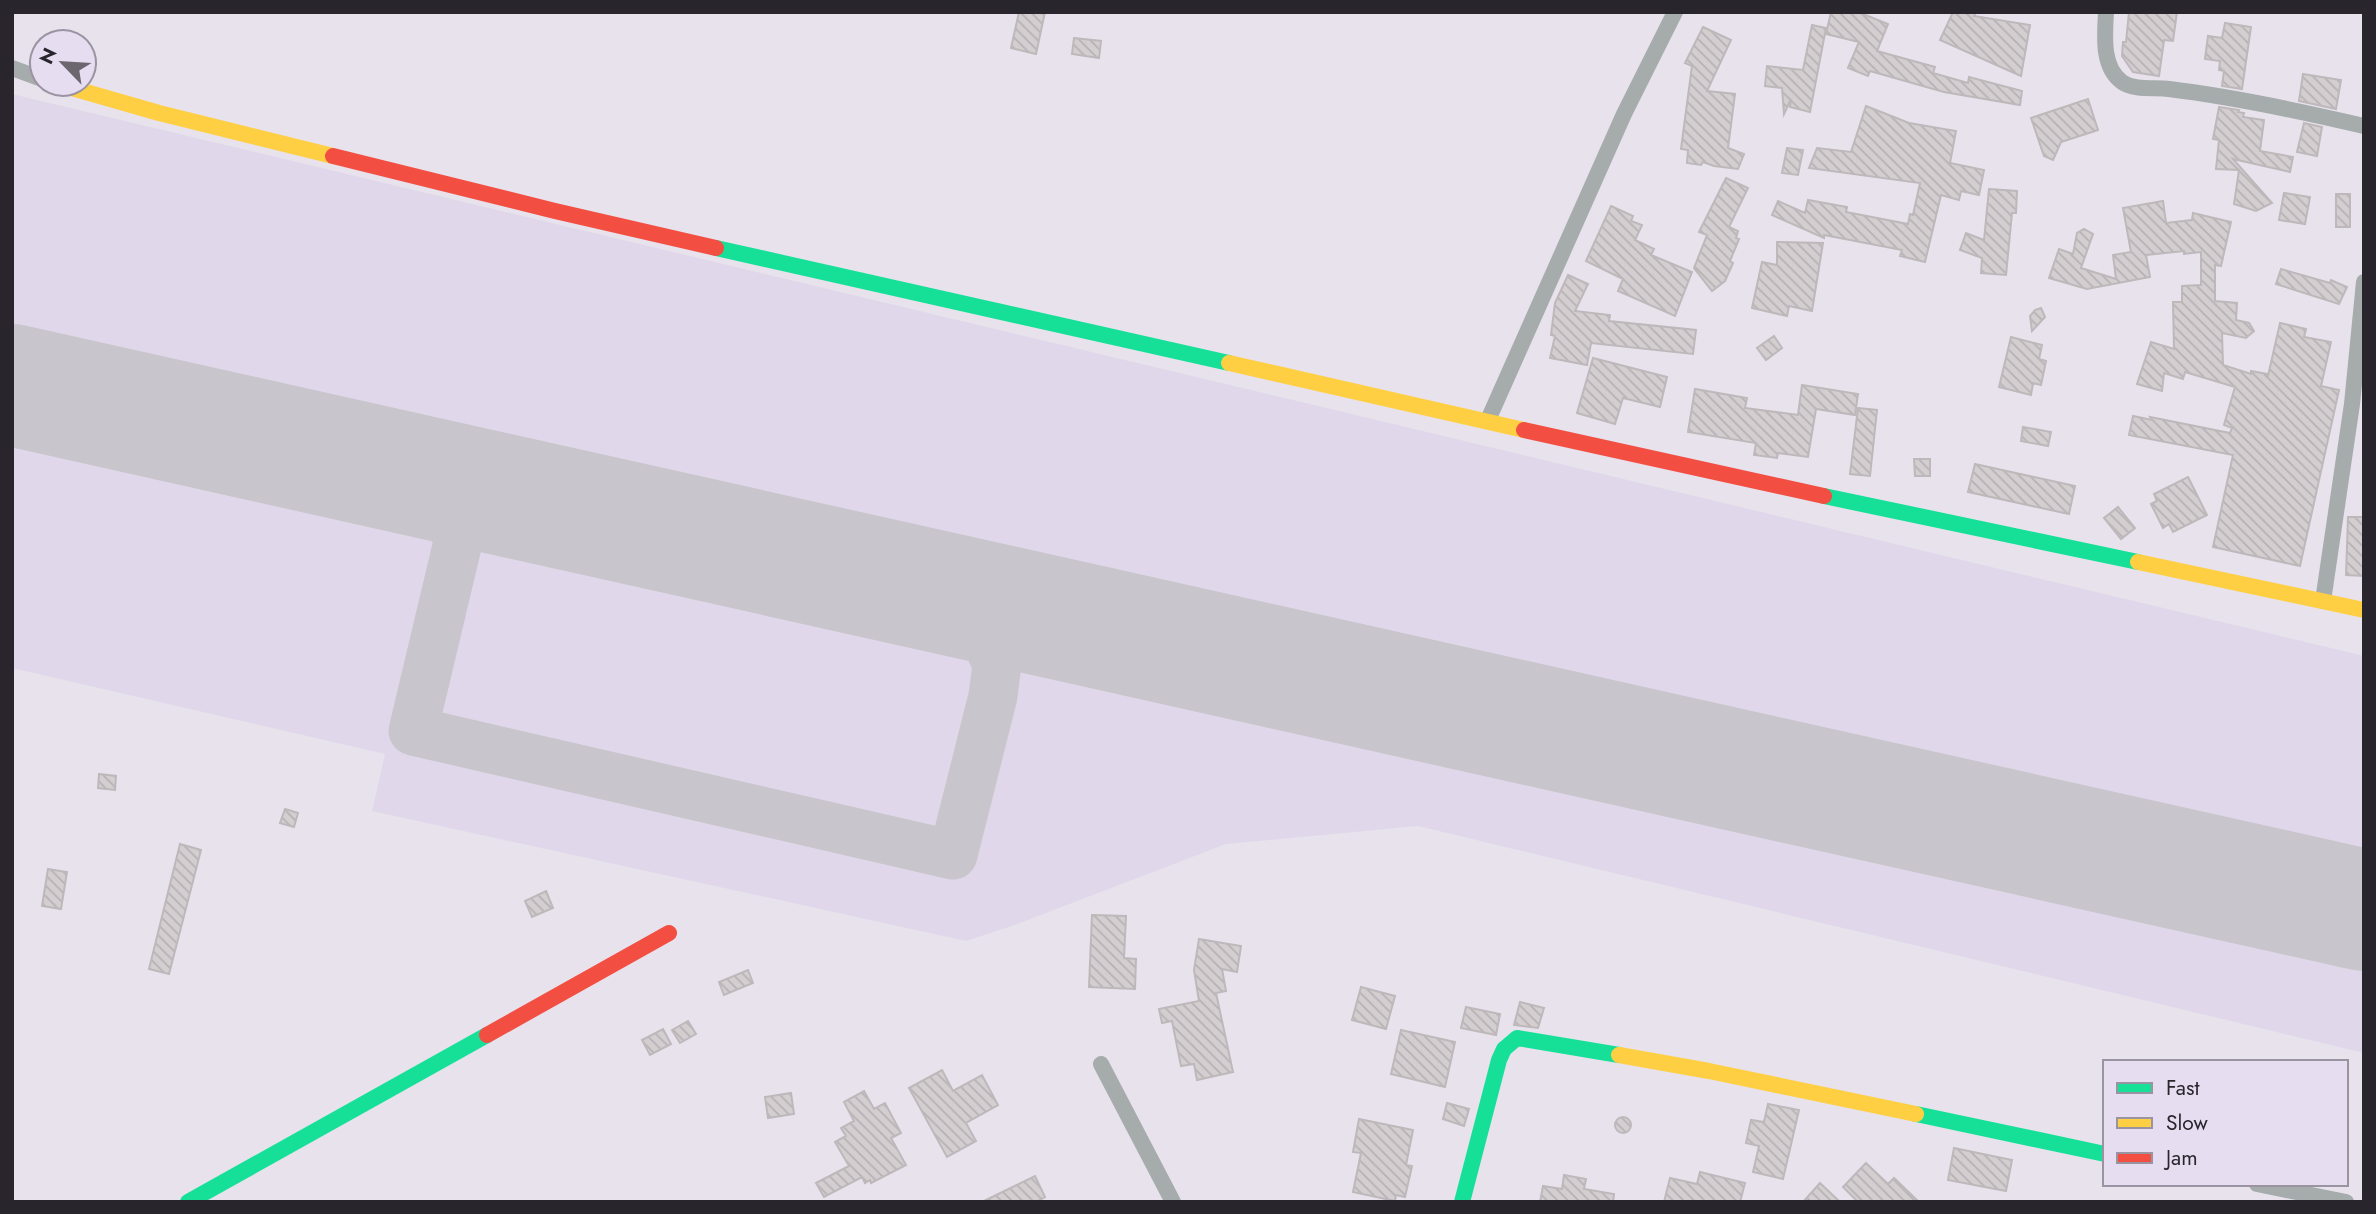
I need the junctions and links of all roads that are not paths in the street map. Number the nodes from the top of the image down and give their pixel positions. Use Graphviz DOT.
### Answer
graph roads {
  1 [pos="1675,12"];
  2 [pos="2106,12"];
  3 [pos="98,95"];
  4 [pos="2364,126"];
  5 [pos="2364,282"];
  6 [pos="1488,421"];
  7 [pos="2323,601"];
  8 [pos="2364,610"];
  9 [pos="669,933"];
  10 [pos="1101,1064"];
  11 [pos="2103,1154"];
  12 [pos="2268,1186"];
  13 [pos="187,1202"];
  14 [pos="1173,1202"];
  15 [pos="1462,1202"];
  16 [pos="2346,1202"];
  1 -- 6 [label="street"];
  2 -- 4 [label="street"];
  3 -- 6 [label="street"];
  5 -- 7 [label="street"];
  6 -- 7 [label="street"];
  7 -- 8 [label="street"];
  9 -- 13 [label="street"];
  10 -- 14 [label="street"];
  11 -- 15 [label="street"];
  12 -- 16 [label="street"];
}
